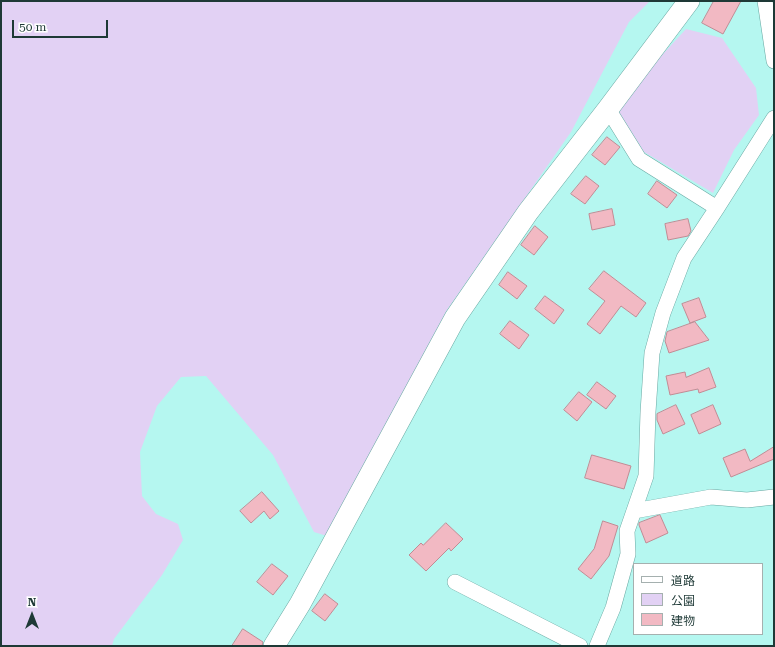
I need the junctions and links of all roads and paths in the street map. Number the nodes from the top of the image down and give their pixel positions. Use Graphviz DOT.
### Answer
graph roads {
  1 [pos="689,1"];
  2 [pos="765,1"];
  3 [pos="774,61"];
  4 [pos="608,109"];
  5 [pos="774,118"];
  6 [pos="717,208"];
  7 [pos="774,497"];
  8 [pos="634,511"];
  9 [pos="455,582"];
  10 [pos="274,646"];
  11 [pos="580,646"];
  12 [pos="596,646"];
  1 -- 4 [label="street"];
  2 -- 3 [label="street"];
  4 -- 6 [label="street"];
  4 -- 10 [label="street"];
  5 -- 6 [label="street"];
  6 -- 8 [label="street"];
  7 -- 8 [label="street"];
  8 -- 12 [label="street"];
  9 -- 11 [label="street"];
}
